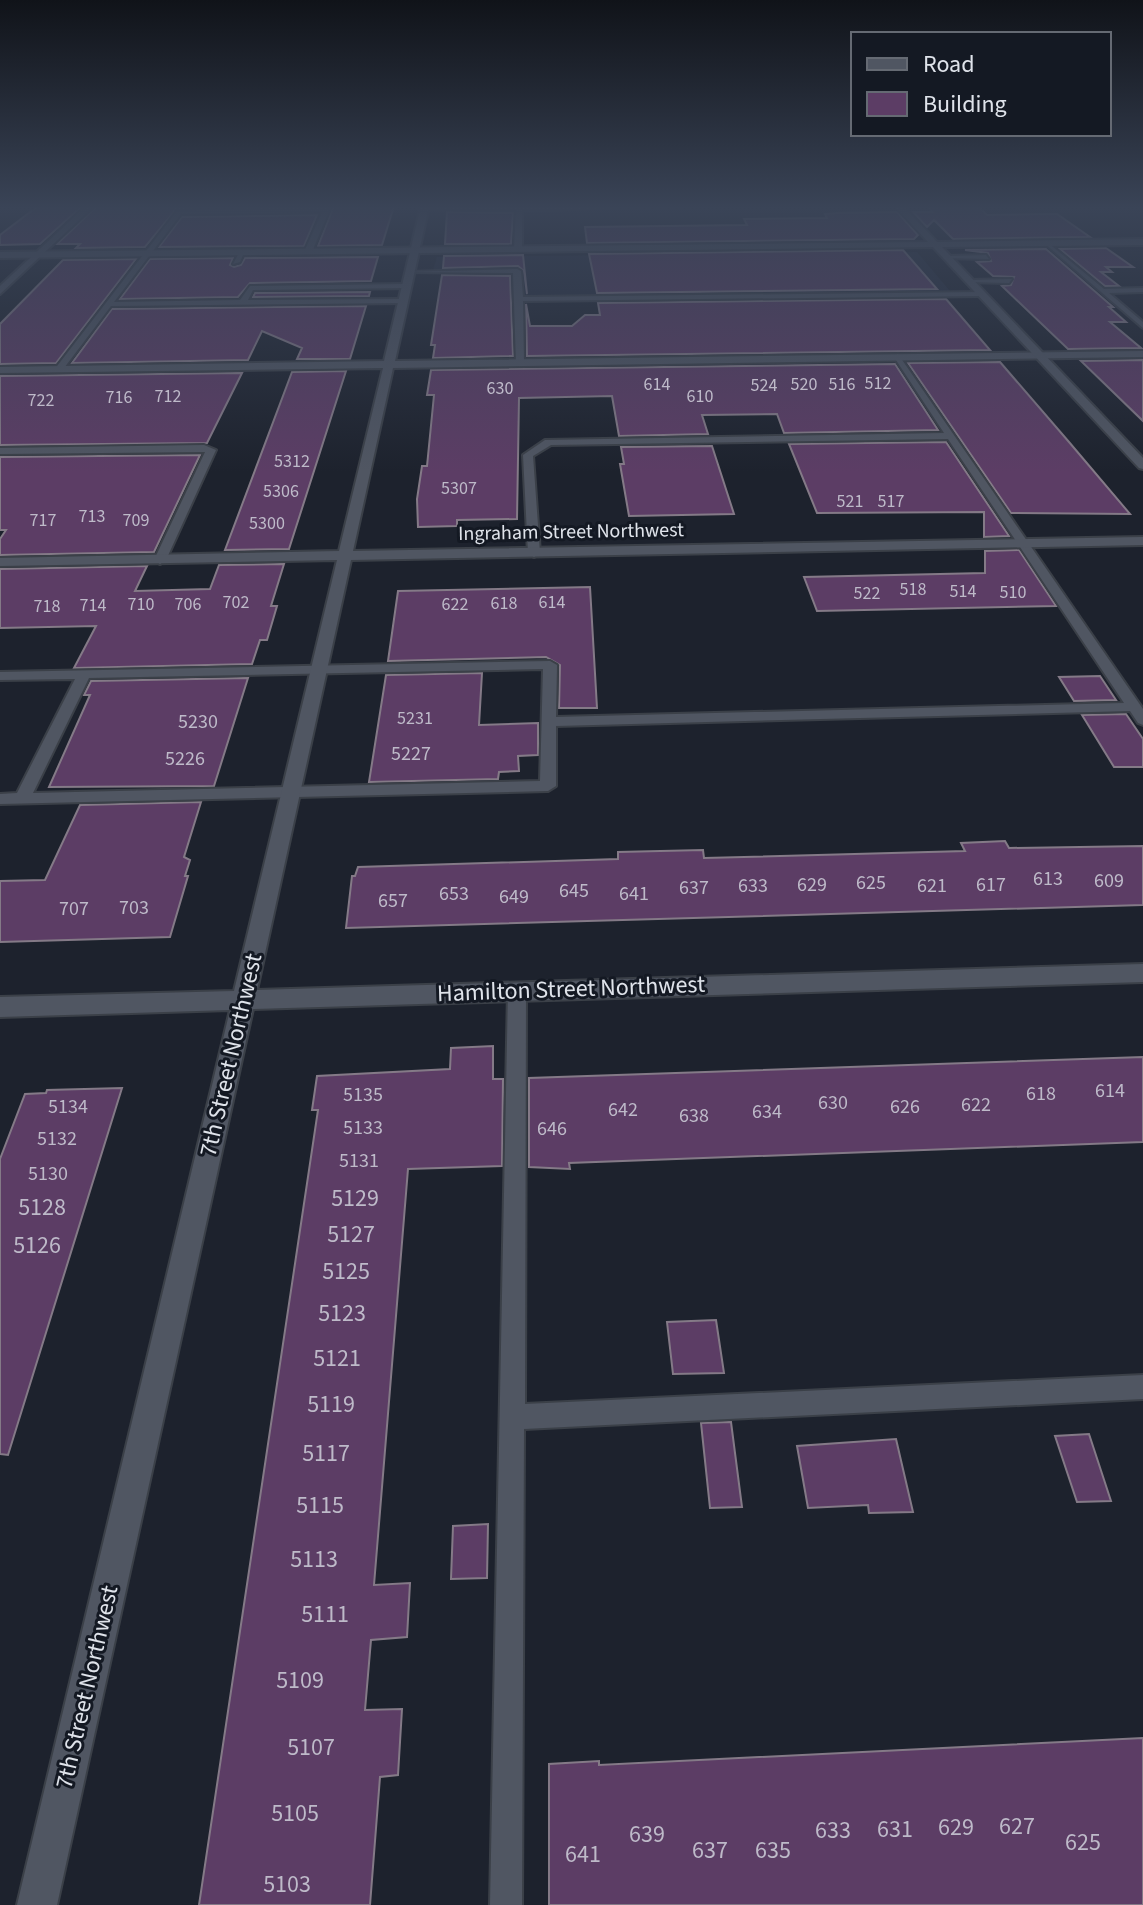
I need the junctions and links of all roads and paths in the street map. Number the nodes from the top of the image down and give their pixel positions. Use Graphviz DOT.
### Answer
graph roads {
  1 [pos="116,295"];
  2 [pos="247,295"];
  3 [pos="290,295"];
  4 [pos="405,295"];
  5 [pos="519,295"];
  6 [pos="899,295"];
  7 [pos="983,295"];
  8 [pos="1106,295"];
  9 [pos="519,299"];
  10 [pos="243,302"];
  11 [pos="109,304"];
  12 [pos="1143,326"];
  13 [pos="1143,354"];
  14 [pos="1040,355"];
  15 [pos="898,357"];
  16 [pos="520,363"];
  17 [pos="389,365"];
  18 [pos="0,370"];
  19 [pos="58,370"];
  20 [pos="951,436"];
  21 [pos="0,451"];
  22 [pos="1143,465"];
  23 [pos="1143,541"];
  24 [pos="1024,543"];
  25 [pos="534,553"];
  26 [pos="345,556"];
  27 [pos="160,560"];
  28 [pos="0,562"];
  29 [pos="319,669"];
  30 [pos="84,674"];
  31 [pos="0,676"];
  32 [pos="1139,714"];
  33 [pos="549,722"];
  34 [pos="291,793"];
  35 [pos="0,799"];
  36 [pos="22,799"];
  37 [pos="1143,973"];
  38 [pos="517,991"];
  39 [pos="244,999"];
  40 [pos="0,1007"];
  41 [pos="1143,1387"];
  42 [pos="512,1417"];
  43 [pos="37,1905"];
  44 [pos="506,1905"];
  1 -- 11 [label="lane"];
  2 -- 10 [label="lane"];
  3 -- 10 [label="lane"];
  4 -- 17 [label="street, 7th Street Northwest"];
  5 -- 9 [label="lane"];
  6 -- 9 [label="lane"];
  7 -- 14 [label="street"];
  8 -- 12 [label="lane"];
  9 -- 16 [label="lane"];
  10 -- 11 [label="lane"];
  11 -- 19 [label="lane"];
  13 -- 14 [label="street"];
  14 -- 15 [label="street"];
  14 -- 22 [label="street"];
  15 -- 16 [label="street"];
  15 -- 20 [label="lane"];
  16 -- 17 [label="street"];
  17 -- 19 [label="street"];
  17 -- 26 [label="street, 7th Street Northwest"];
  18 -- 19 [label="street"];
  20 -- 24 [label="lane"];
  20 -- 25 [label="lane"];
  21 -- 27 [label="lane"];
  23 -- 24 [label="street, Ingraham Street Northwest"];
  24 -- 25 [label="street, Ingraham Street Northwest"];
  24 -- 32 [label="lane"];
  25 -- 26 [label="street, Ingraham Street Northwest"];
  26 -- 27 [label="street, Ingraham Street Northwest"];
  26 -- 29 [label="street, 7th Street Northwest"];
  27 -- 28 [label="street, Ingraham Street Northwest"];
  29 -- 30 [label="lane"];
  29 -- 33 [label="lane"];
  29 -- 34 [label="street, 7th Street Northwest"];
  30 -- 31 [label="lane"];
  30 -- 36 [label="lane"];
  32 -- 33 [label="lane"];
  33 -- 34 [label="lane"];
  34 -- 36 [label="lane"];
  34 -- 39 [label="street, 7th Street Northwest"];
  35 -- 36 [label="lane"];
  37 -- 38 [label="street, Hamilton Street Northwest"];
  38 -- 39 [label="street, Hamilton Street Northwest"];
  38 -- 42 [label="lane"];
  39 -- 40 [label="street, Hamilton Street Northwest"];
  39 -- 43 [label="street, 7th Street Northwest"];
  41 -- 42 [label="lane"];
  42 -- 44 [label="lane"];
}
